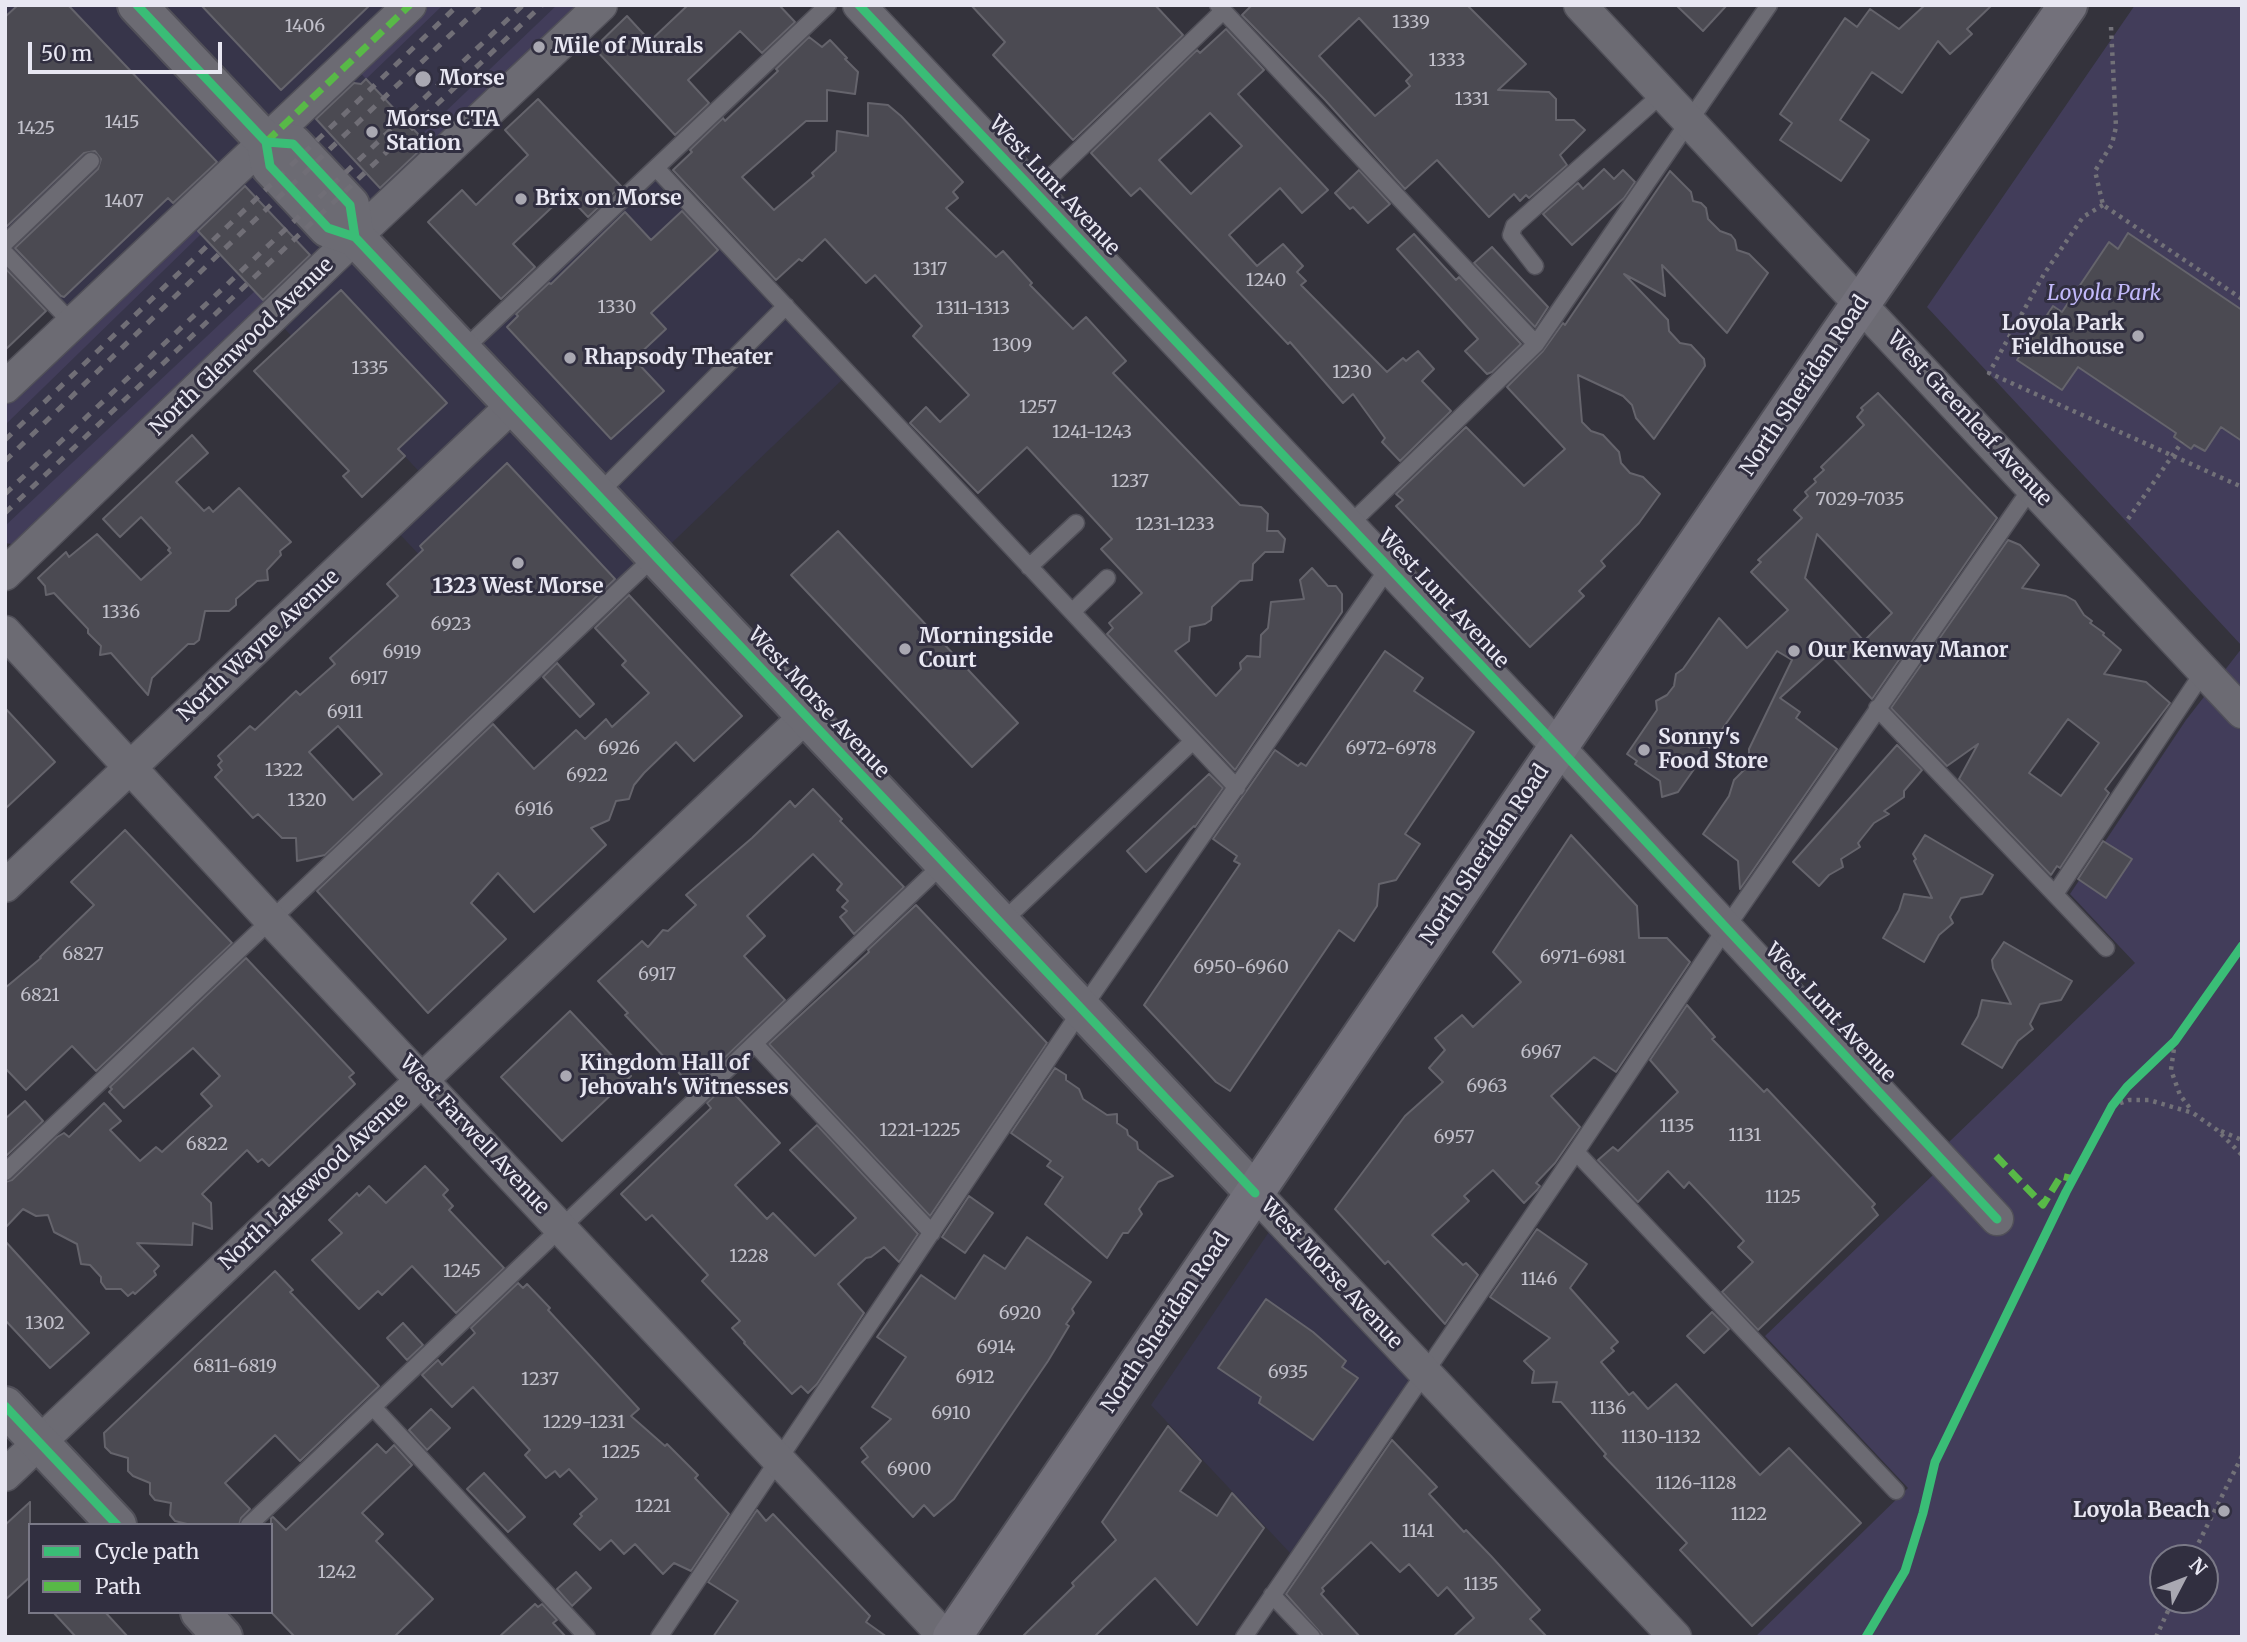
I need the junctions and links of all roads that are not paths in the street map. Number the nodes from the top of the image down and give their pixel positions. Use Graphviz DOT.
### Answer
graph roads {
  1 [pos="137,5"];
  2 [pos="410,5"];
  3 [pos="601,5"];
  4 [pos="828,5"];
  5 [pos="859,5"];
  6 [pos="1580,5"];
  7 [pos="1769,5"];
  8 [pos="2068,5"];
  9 [pos="1220,8"];
  10 [pos="1663,93"];
  11 [pos="1690,122"];
  12 [pos="266,142"];
  13 [pos="90,162"];
  14 [pos="656,168"];
  15 [pos="1035,192"];
  16 [pos="355,237"];
  17 [pos="5,243"];
  18 [pos="5,253"];
  19 [pos="1535,266"];
  20 [pos="1861,304"];
  21 [pos="786,306"];
  22 [pos="71,323"];
  23 [pos="1536,344"];
  24 [pos="462,351"];
  25 [pos="5,387"];
  26 [pos="513,405"];
  27 [pos="2032,487"];
  28 [pos="597,495"];
  29 [pos="1076,523"];
  30 [pos="1349,525"];
  31 [pos="655,556"];
  32 [pos="1030,567"];
  33 [pos="1389,568"];
  34 [pos="5,574"];
  35 [pos="1107,578"];
  36 [pos="1072,612"];
  37 [pos="5,632"];
  38 [pos="2204,671"];
  39 [pos="1877,708"];
  40 [pos="2242,712"];
  41 [pos="806,716"];
  42 [pos="1193,741"];
  43 [pos="1558,747"];
  44 [pos="130,768"];
  45 [pos="1237,788"];
  46 [pos="944,863"];
  47 [pos="5,886"];
  48 [pos="2055,894"];
  49 [pos="270,919"];
  50 [pos="1001,923"];
  51 [pos="1726,928"];
  52 [pos="2106,948"];
  53 [pos="1082,1009"];
  54 [pos="755,1044"];
  55 [pos="422,1080"];
  56 [pos="1576,1152"];
  57 [pos="5,1172"];
  58 [pos="1255,1193"];
  59 [pos="1997,1219"];
  60 [pos="561,1228"];
  61 [pos="932,1233"];
  62 [pos="1425,1372"];
  63 [pos="5,1406"];
  64 [pos="373,1406"];
  65 [pos="39,1442"];
  66 [pos="779,1460"];
  67 [pos="5,1475"];
  68 [pos="1896,1491"];
  69 [pos="115,1523"];
  70 [pos="251,1523"];
  71 [pos="1272,1595"];
  72 [pos="202,1614"];
  73 [pos="223,1637"];
  74 [pos="587,1637"];
  75 [pos="659,1637"];
  76 [pos="945,1637"];
  77 [pos="952,1637"];
  78 [pos="1244,1637"];
  79 [pos="1312,1637"];
  80 [pos="1675,1637"];
  1 -- 12 [label="street, West Morse Avenue"];
  2 -- 12 [label="street"];
  3 -- 16 [label="street, North Glenwood Avenue"];
  4 -- 14 [label="lane"];
  5 -- 15 [label="street, West Lunt Avenue"];
  6 -- 10 [label="street, West Greenleaf Avenue"];
  7 -- 11 [label="lane"];
  8 -- 20 [label="main road, North Sheridan Road"];
  9 -- 15 [label="lane"];
  9 -- 23 [label="lane"];
  10 -- 11 [label="street, West Greenleaf Avenue"];
  10 -- 19 [label="lane"];
  11 -- 20 [label="street, West Greenleaf Avenue"];
  11 -- 23 [label="lane"];
  12 -- 16 [label="street, West Morse Avenue"];
  12 -- 22 [label="street"];
  13 -- 17 [label="lane"];
  14 -- 21 [label="lane"];
  14 -- 24 [label="lane"];
  15 -- 30 [label="street, West Lunt Avenue"];
  16 -- 24 [label="street, West Morse Avenue"];
  16 -- 34 [label="street, North Glenwood Avenue"];
  18 -- 22 [label="lane"];
  20 -- 27 [label="street, West Greenleaf Avenue"];
  20 -- 43 [label="main road, North Sheridan Road"];
  21 -- 28 [label="lane"];
  21 -- 32 [label="lane"];
  22 -- 25 [label="street"];
  23 -- 30 [label="lane"];
  24 -- 26 [label="street, West Morse Avenue"];
  26 -- 28 [label="street, West Morse Avenue"];
  26 -- 44 [label="street, North Wayne Avenue"];
  27 -- 38 [label="street, West Greenleaf Avenue"];
  27 -- 39 [label="lane"];
  28 -- 31 [label="street, West Morse Avenue"];
  29 -- 32 [label="lane"];
  30 -- 33 [label="street, West Lunt Avenue"];
  31 -- 41 [label="street, West Morse Avenue"];
  31 -- 49 [label="lane"];
  32 -- 36 [label="lane"];
  33 -- 43 [label="street, West Lunt Avenue"];
  33 -- 45 [label="lane"];
  35 -- 36 [label="lane"];
  36 -- 42 [label="lane"];
  37 -- 44 [label="street, West Farwell Avenue"];
  38 -- 40 [label="street, West Greenleaf Avenue"];
  38 -- 48 [label="lane"];
  39 -- 48 [label="lane"];
  39 -- 51 [label="lane"];
  41 -- 46 [label="street, West Morse Avenue"];
  41 -- 55 [label="street, North Lakewood Avenue"];
  42 -- 45 [label="lane"];
  42 -- 50 [label="lane"];
  43 -- 51 [label="street, West Lunt Avenue"];
  43 -- 58 [label="main road, North Sheridan Road"];
  44 -- 47 [label="street, North Wayne Avenue"];
  44 -- 49 [label="street, West Farwell Avenue"];
  45 -- 53 [label="lane"];
  46 -- 50 [label="street, West Morse Avenue"];
  46 -- 54 [label="lane"];
  48 -- 52 [label="lane"];
  49 -- 55 [label="street, West Farwell Avenue"];
  49 -- 57 [label="lane"];
  50 -- 53 [label="street, West Morse Avenue"];
  51 -- 56 [label="lane"];
  51 -- 59 [label="street, West Lunt Avenue"];
  53 -- 58 [label="street, West Morse Avenue"];
  53 -- 61 [label="lane"];
  54 -- 60 [label="lane"];
  54 -- 61 [label="lane"];
  55 -- 60 [label="street, West Farwell Avenue"];
  55 -- 65 [label="street, North Lakewood Avenue"];
  56 -- 62 [label="lane"];
  56 -- 68 [label="lane"];
  58 -- 62 [label="street, West Morse Avenue"];
  58 -- 77 [label="main road, North Sheridan Road"];
  60 -- 64 [label="lane"];
  60 -- 66 [label="street, West Farwell Avenue"];
  61 -- 66 [label="lane"];
  62 -- 71 [label="lane"];
  62 -- 80 [label="street, West Morse Avenue"];
  63 -- 65 [label="street"];
  64 -- 70 [label="lane"];
  64 -- 74 [label="lane"];
  65 -- 67 [label="street, North Lakewood Avenue"];
  65 -- 69 [label="street"];
  66 -- 75 [label="lane"];
  66 -- 76 [label="street, West Farwell Avenue"];
  71 -- 78 [label="lane"];
  71 -- 79 [label="lane"];
  72 -- 73 [label="street"];
}
